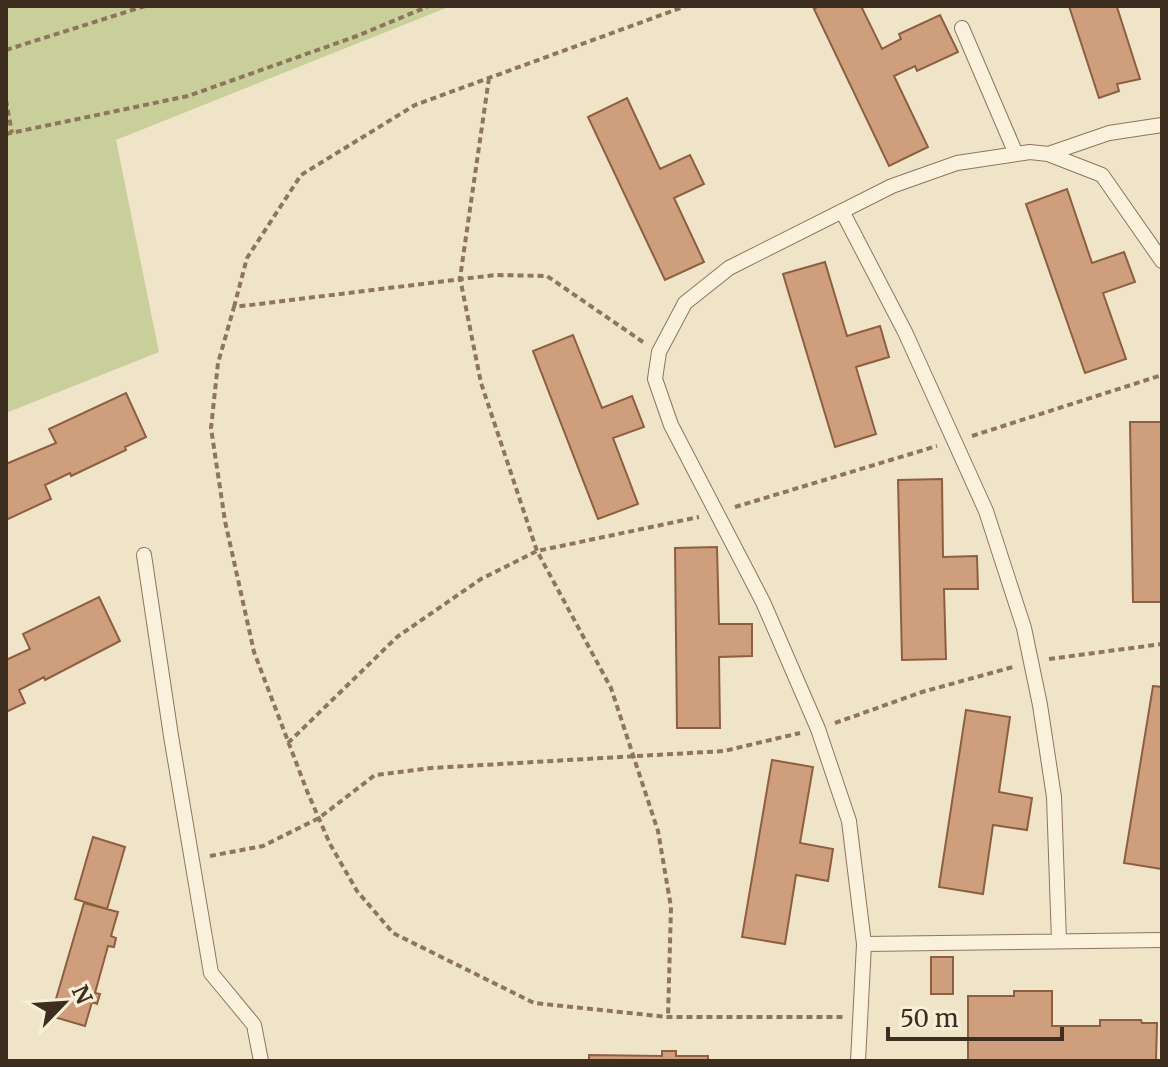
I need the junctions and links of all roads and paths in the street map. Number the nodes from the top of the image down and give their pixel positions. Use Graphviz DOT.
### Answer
graph roads {
  1 [pos="145,6"];
  2 [pos="429,6"];
  3 [pos="686,6"];
  4 [pos="962,28"];
  5 [pos="6,50"];
  6 [pos="489,78"];
  7 [pos="6,100"];
  8 [pos="1162,125"];
  9 [pos="9,134"];
  10 [pos="1016,154"];
  11 [pos="1048,154"];
  12 [pos="842,211"];
  13 [pos="1162,261"];
  14 [pos="460,278"];
  15 [pos="234,307"];
  16 [pos="659,352"];
  17 [pos="144,555"];
  18 [pos="1162,644"];
  19 [pos="1031,662"];
  20 [pos="818,729"];
  21 [pos="634,756"];
  22 [pos="319,818"];
  23 [pos="192,859"];
  24 [pos="1162,940"];
  25 [pos="1059,941"];
  26 [pos="864,944"];
  27 [pos="668,1017"];
  28 [pos="860,1017"];
  29 [pos="261,1061"];
  30 [pos="858,1061"];
  1 -- 5 [label="path"];
  2 -- 9 [label="path"];
  3 -- 6 [label="path"];
  4 -- 10 [label="lane"];
  6 -- 14 [label="path"];
  6 -- 15 [label="path"];
  7 -- 9 [label="path"];
  8 -- 11 [label="lane"];
  10 -- 11 [label="lane"];
  10 -- 12 [label="lane"];
  11 -- 13 [label="lane"];
  12 -- 16 [label="lane"];
  12 -- 19 [label="lane"];
  14 -- 15 [label="path"];
  14 -- 16 [label="path"];
  14 -- 21 [label="path"];
  15 -- 22 [label="path"];
  16 -- 20 [label="lane"];
  17 -- 23 [label="lane"];
  18 -- 19 [label="path"];
  19 -- 20 [label="path"];
  19 -- 25 [label="lane"];
  20 -- 21 [label="path"];
  20 -- 26 [label="lane"];
  21 -- 22 [label="path"];
  21 -- 27 [label="path"];
  22 -- 23 [label="path"];
  22 -- 27 [label="path"];
  23 -- 29 [label="lane"];
  24 -- 25 [label="lane"];
  25 -- 26 [label="lane"];
  26 -- 28 [label="lane"];
  27 -- 28 [label="path"];
  28 -- 30 [label="lane"];
}
